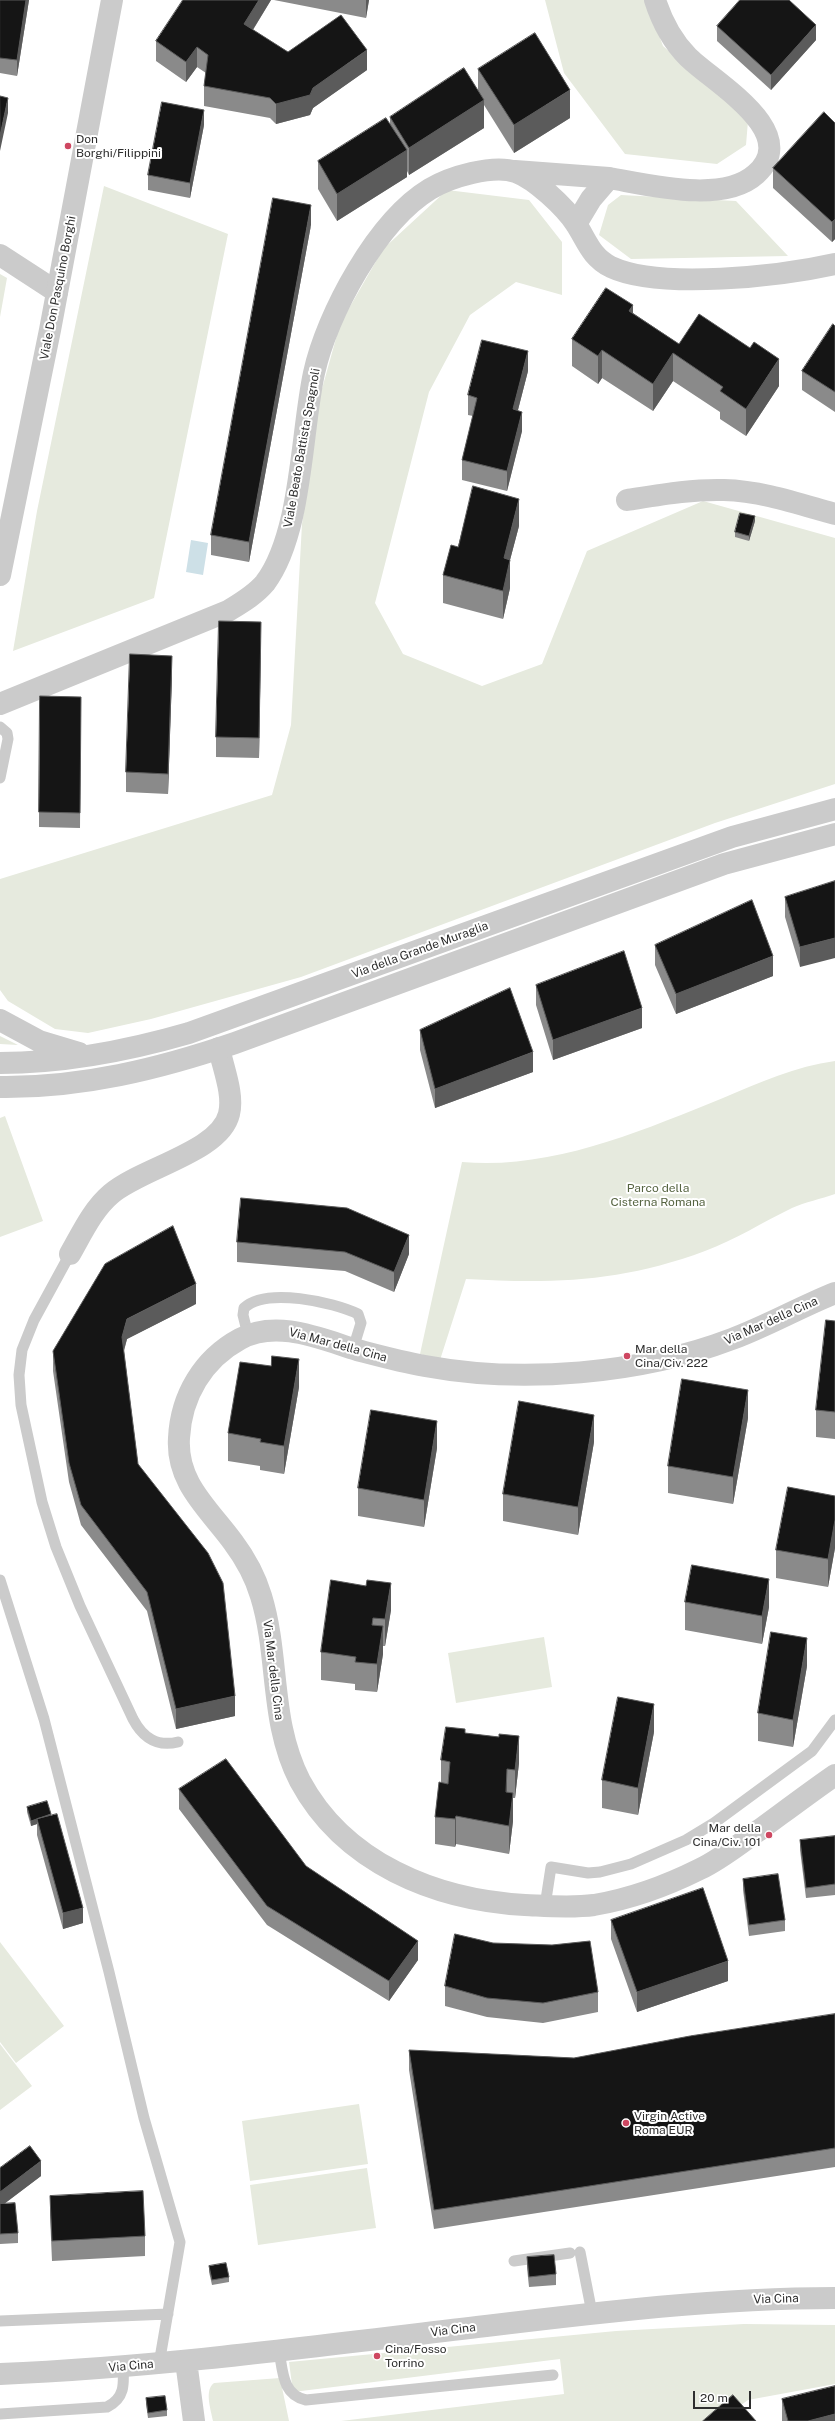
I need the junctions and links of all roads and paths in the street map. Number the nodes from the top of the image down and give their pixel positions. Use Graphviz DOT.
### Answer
graph roads {
  1 [pos="112,0"];
  2 [pos="655,0"];
  3 [pos="514,171"];
  4 [pos="609,178"];
  5 [pos="576,224"];
  6 [pos="0,255"];
  7 [pos="835,264"];
  8 [pos="57,292"];
  9 [pos="627,500"];
  10 [pos="835,514"];
  11 [pos="0,575"];
  12 [pos="0,704"];
  13 [pos="0,727"];
  14 [pos="0,778"];
  15 [pos="835,809"];
  16 [pos="835,834"];
  17 [pos="0,1020"];
  18 [pos="219,1048"];
  19 [pos="92,1056"];
  20 [pos="0,1063"];
  21 [pos="0,1087"];
  22 [pos="70,1254"];
  23 [pos="835,1293"];
  24 [pos="248,1336"];
  25 [pos="353,1349"];
  26 [pos="0,1580"];
  27 [pos="835,1720"];
  28 [pos="178,1742"];
  29 [pos="835,1775"];
  30 [pos="545,1906"];
  31 [pos="514,2261"];
  32 [pos="835,2298"];
  33 [pos="168,2314"];
  34 [pos="592,2314"];
  35 [pos="0,2321"];
  36 [pos="279,2351"];
  37 [pos="186,2361"];
  38 [pos="159,2364"];
  39 [pos="123,2366"];
  40 [pos="0,2374"];
  41 [pos="553,2375"];
  42 [pos="0,2414"];
  43 [pos="194,2421"];
  1 -- 8 [label="street, Viale Don Pasquino Borghi"];
  2 -- 4 [label="street, Viale Beato Battista Spagnoli"];
  3 -- 4 [label="street, Viale Beato Battista Spagnoli"];
  3 -- 5 [label="street"];
  3 -- 12 [label="street, Viale Beato Battista Spagnoli"];
  4 -- 5 [label="street"];
  5 -- 7 [label="street"];
  6 -- 8 [label="street"];
  8 -- 11 [label="street, Viale Don Pasquino Borghi"];
  9 -- 10 [label="street"];
  13 -- 14 [label="lane"];
  15 -- 19 [label="street, Via della Grande Muraglia"];
  16 -- 18 [label="street, Via della Grande Muraglia"];
  17 -- 19 [label="street"];
  18 -- 21 [label="street, Via della Grande Muraglia"];
  18 -- 22 [label="street"];
  19 -- 20 [label="street, Via della Grande Muraglia"];
  22 -- 28 [label="lane"];
  23 -- 25 [label="street, Via Mar della Cina"];
  24 -- 25 [label="street, Via Mar della Cina"];
  24 -- 25 [label="lane"];
  24 -- 30 [label="street, Via Mar della Cina"];
  26 -- 33 [label="lane"];
  27 -- 30 [label="lane"];
  29 -- 30 [label="street, Via Mar della Cina"];
  31 -- 34 [label="lane"];
  32 -- 34 [label="street, Via Cina"];
  33 -- 35 [label="lane"];
  33 -- 38 [label="lane"];
  34 -- 36 [label="street, Via Cina"];
  36 -- 37 [label="street, Via Cina"];
  36 -- 41 [label="lane"];
  37 -- 38 [label="street, Via Cina"];
  37 -- 43 [label="street"];
  38 -- 39 [label="street, Via Cina"];
  39 -- 40 [label="street, Via Cina"];
  39 -- 42 [label="lane"];
}
